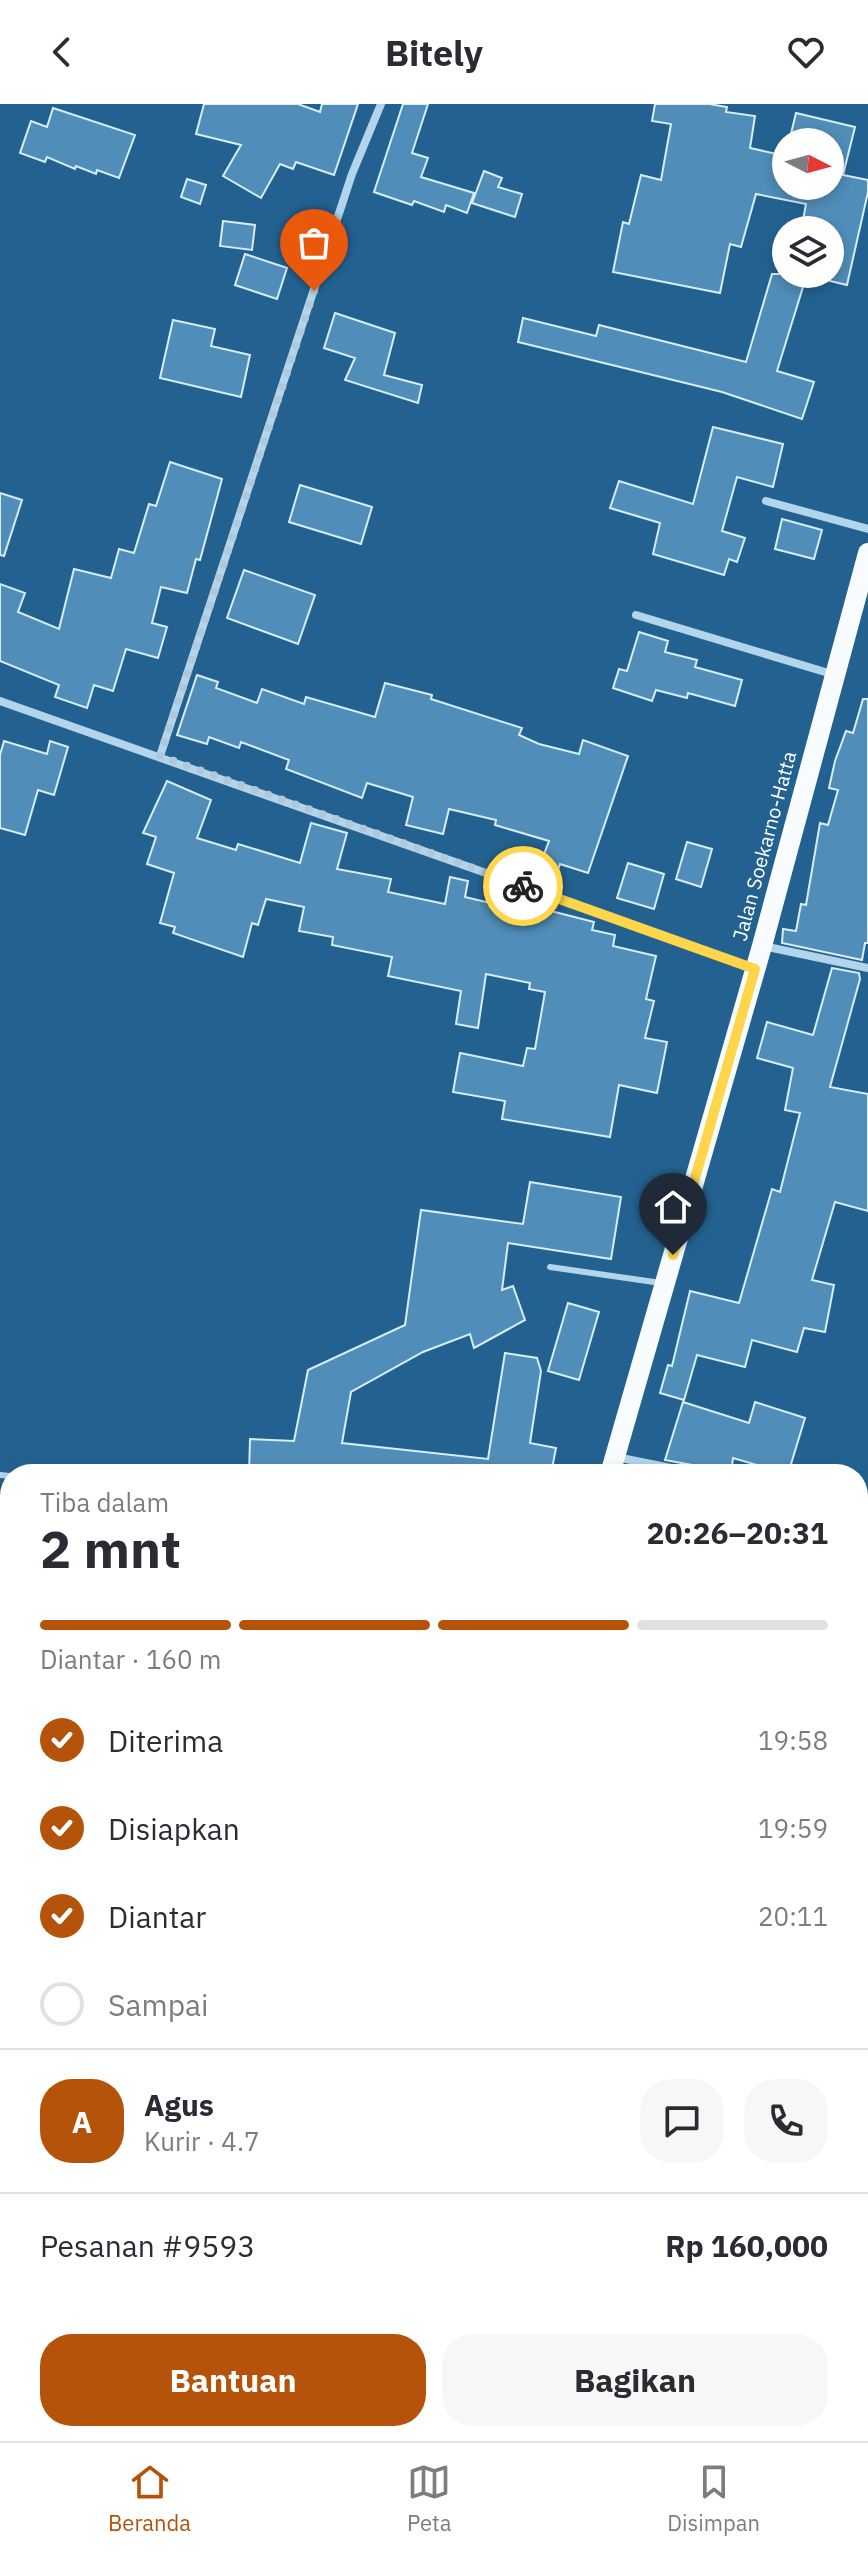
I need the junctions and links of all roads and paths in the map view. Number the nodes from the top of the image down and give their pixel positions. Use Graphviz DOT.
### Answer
graph roads {
  1 [pos="381,104"];
  2 [pos="766,501"];
  3 [pos="868,529"];
  4 [pos="868,553"];
  5 [pos="636,615"];
  6 [pos="835,675"];
  7 [pos="0,701"];
  8 [pos="160,756"];
  9 [pos="762,946"];
  10 [pos="868,968"];
  11 [pos="755,969"];
  12 [pos="550,1267"];
  13 [pos="664,1284"];
  14 [pos="612,1464"];
  1 -- 8 [label="street"];
  2 -- 3 [label="street"];
  4 -- 6 [label="main road, Jalan Soekarno-Hatta"];
  5 -- 6 [label="street"];
  6 -- 9 [label="main road, Jalan Soekarno-Hatta"];
  7 -- 8 [label="street"];
  8 -- 11 [label="street"];
  9 -- 10 [label="street"];
  9 -- 11 [label="main road, Jalan Soekarno-Hatta"];
  11 -- 13 [label="main road, Jalan Soekarno-Hatta"];
  12 -- 13 [label="lane"];
  13 -- 14 [label="main road, Jalan Soekarno-Hatta"];
}
